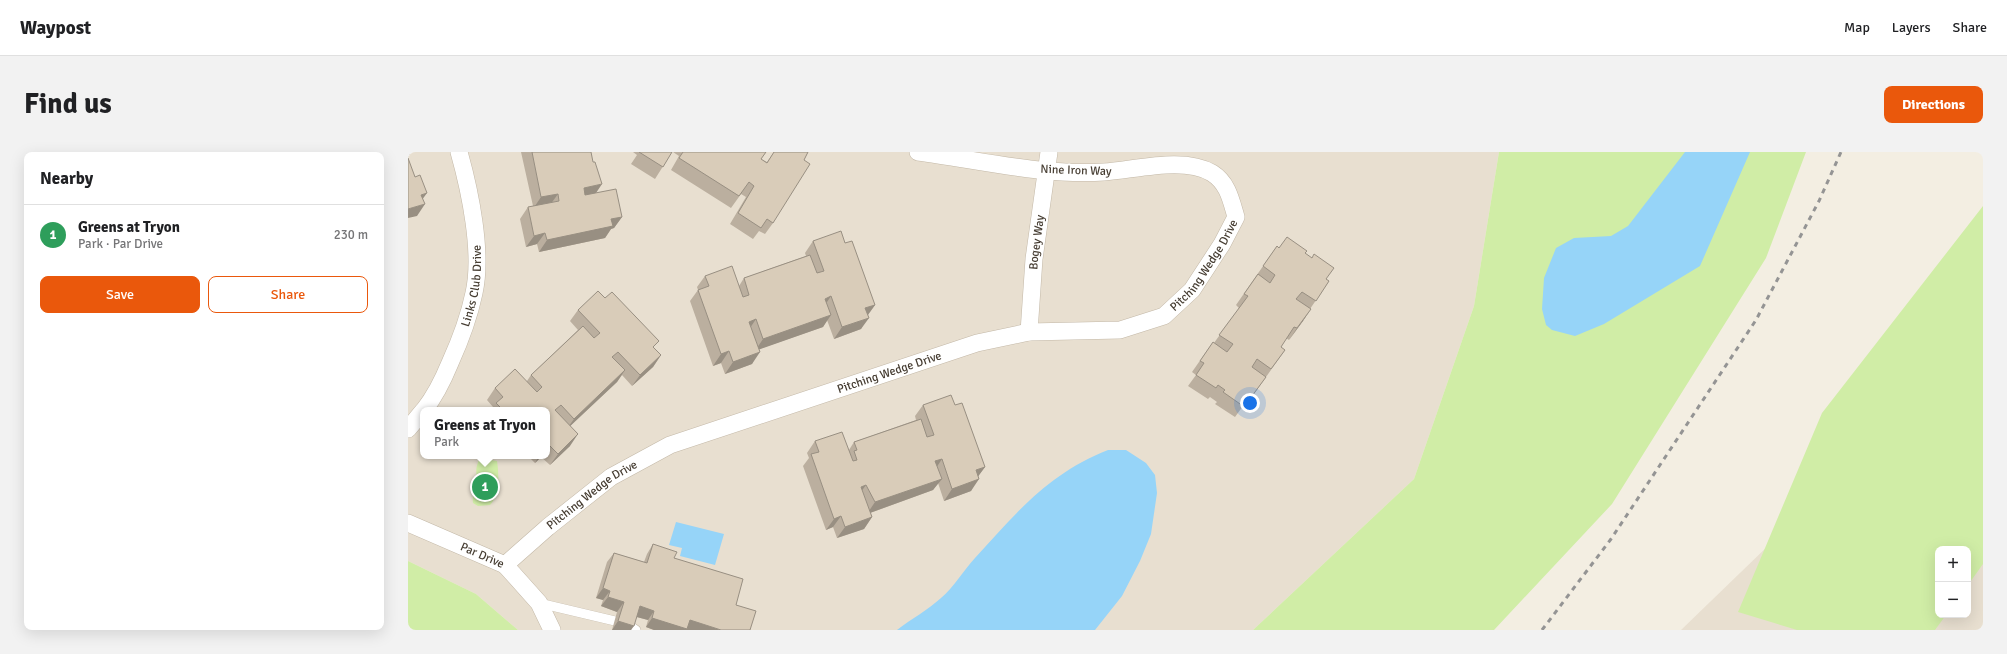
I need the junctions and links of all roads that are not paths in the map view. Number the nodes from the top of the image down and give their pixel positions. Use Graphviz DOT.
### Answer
graph roads {
  1 [pos="459,152"];
  2 [pos="918,152"];
  3 [pos="1049,152"];
  4 [pos="1048,170"];
  5 [pos="1228,188"];
  6 [pos="1029,332"];
  7 [pos="426,407"];
  8 [pos="420,414"];
  9 [pos="408,429"];
  10 [pos="408,523"];
  11 [pos="505,565"];
  12 [pos="539,603"];
  13 [pos="615,620"];
  14 [pos="552,630"];
  1 -- 7 [label="street, Links Club Drive"];
  2 -- 4 [label="street, Nine Iron Way"];
  3 -- 4 [label="street, Bogey Way"];
  4 -- 5 [label="street, Nine Iron Way"];
  4 -- 6 [label="street, Bogey Way"];
  5 -- 6 [label="street, Pitching Wedge Drive"];
  6 -- 11 [label="street, Pitching Wedge Drive"];
  8 -- 9 [label="street, Links Club Drive"];
  10 -- 11 [label="street, Par Drive"];
  11 -- 12 [label="street, Par Drive"];
  12 -- 13 [label="lane"];
  12 -- 14 [label="street, Par Drive"];
}
